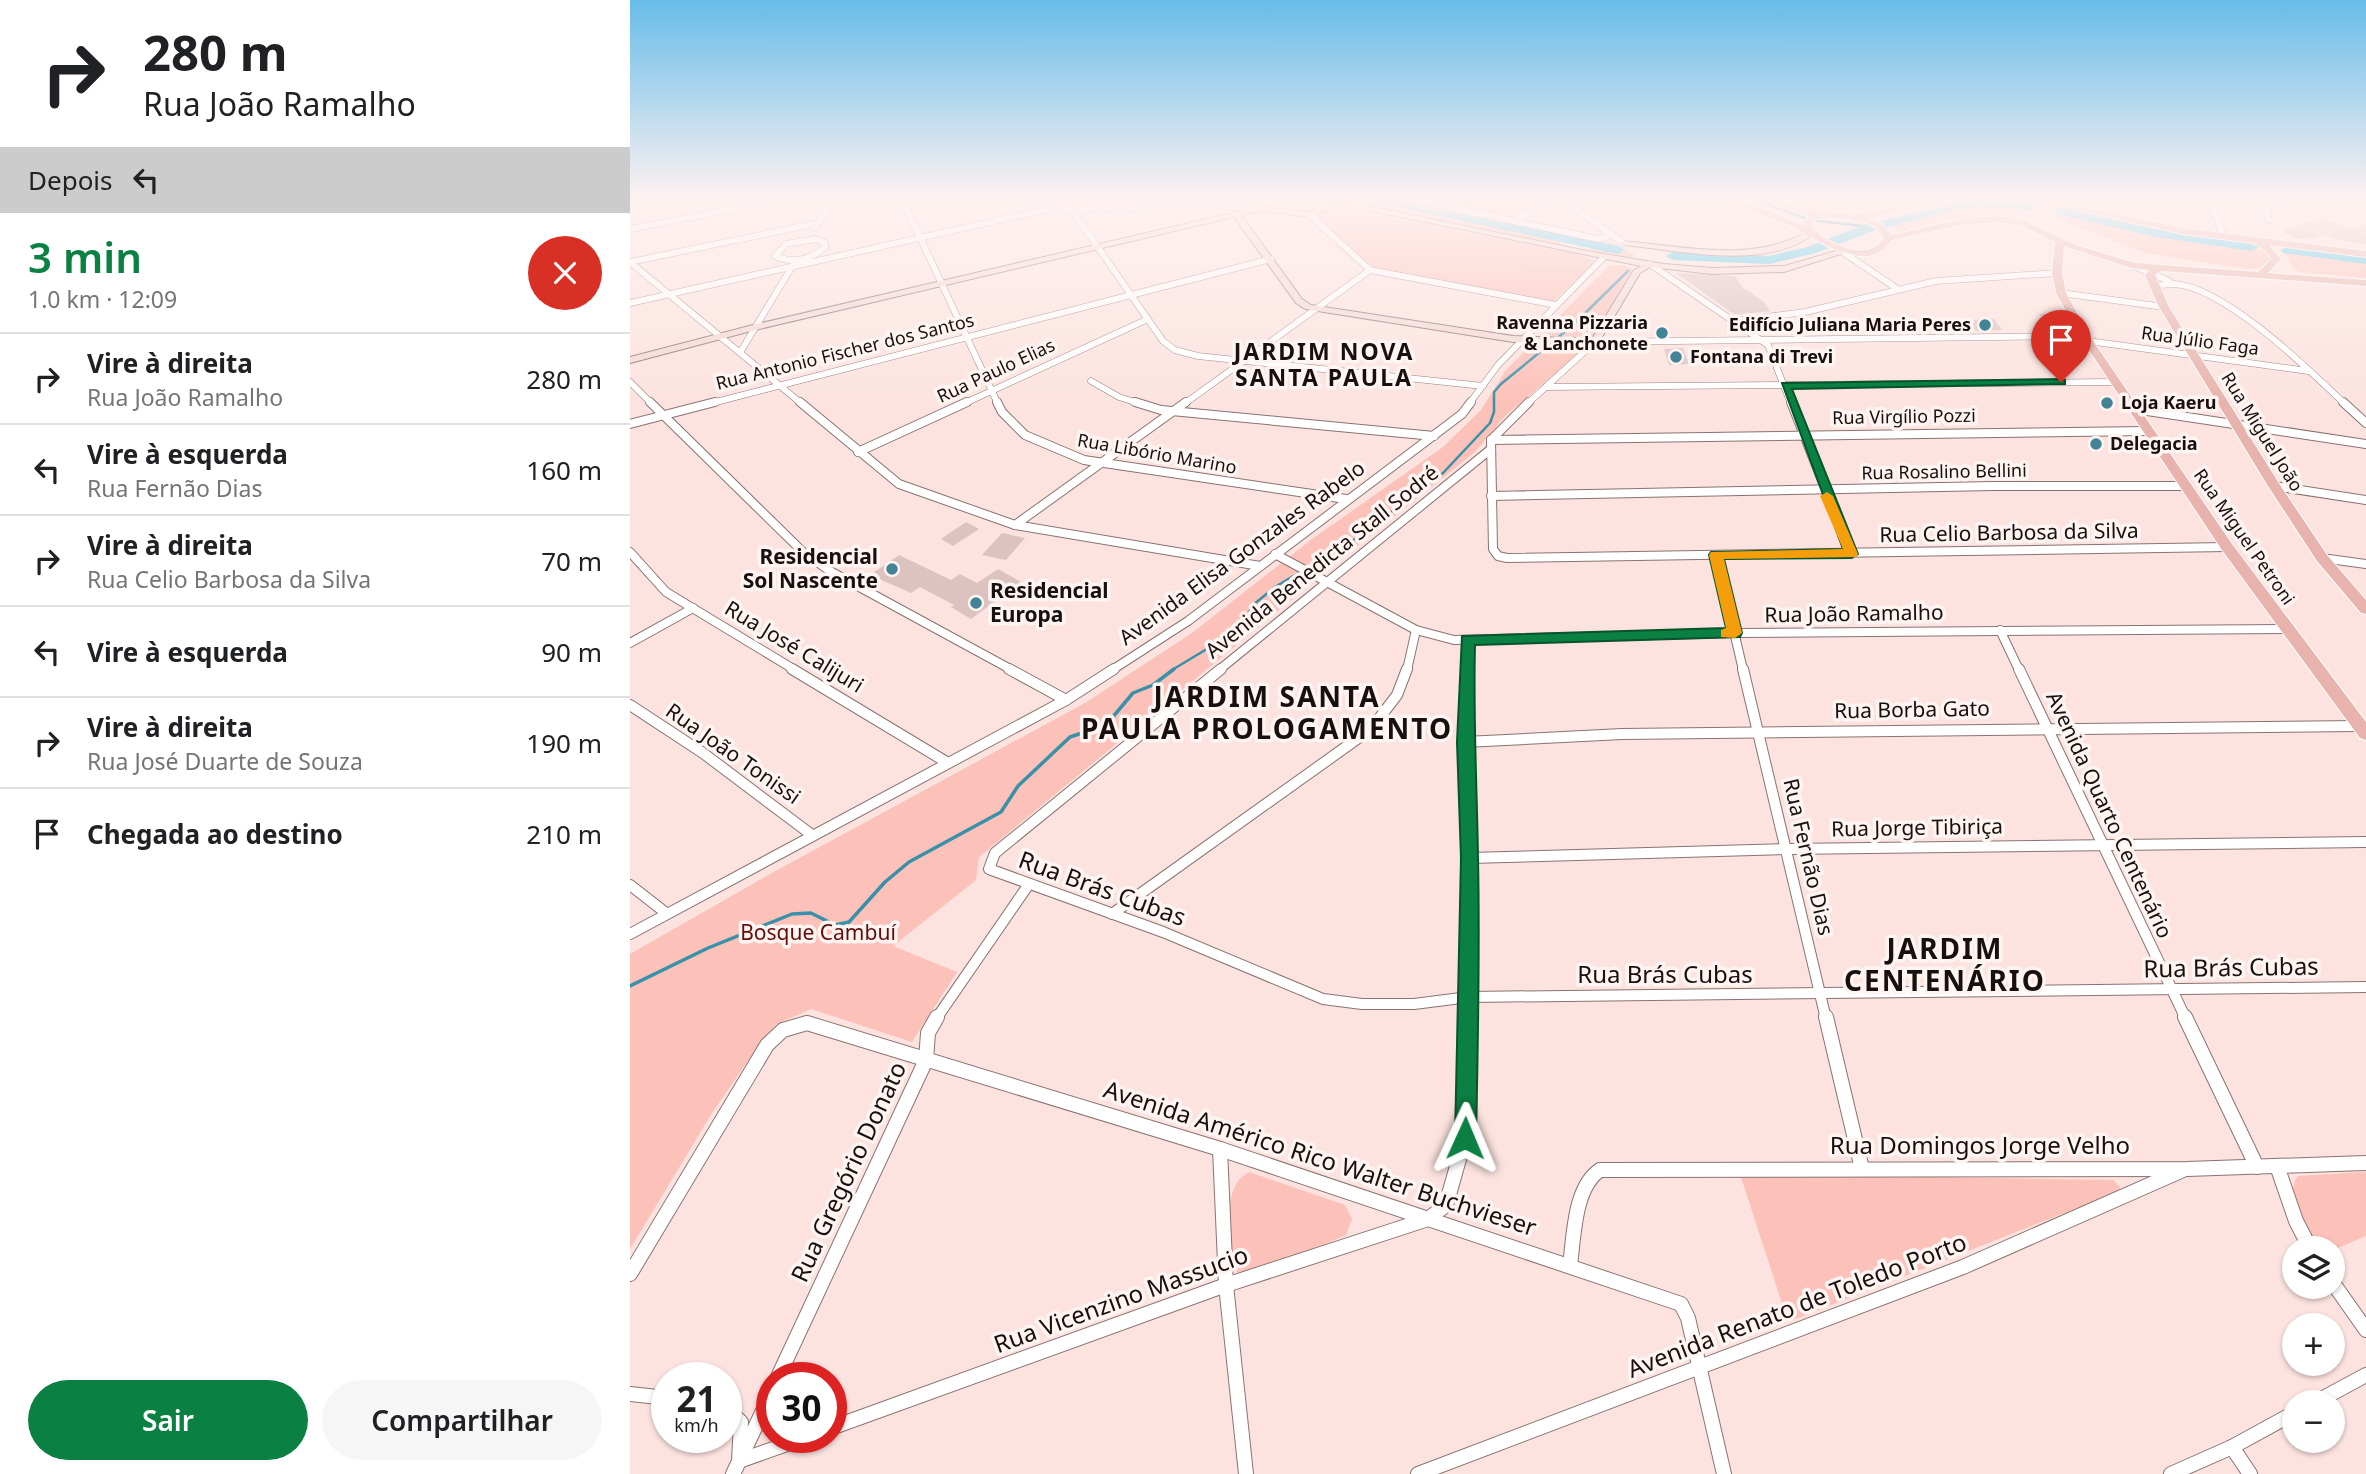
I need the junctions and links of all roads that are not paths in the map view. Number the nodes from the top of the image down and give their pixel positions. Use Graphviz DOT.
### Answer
graph roads {
  1 [pos="637,268"];
  2 [pos="774,268"];
  3 [pos="791,268"];
  4 [pos="934,268"];
  5 [pos="1011,268"];
  6 [pos="1113,268"];
  7 [pos="1237,268"];
  8 [pos="1277,268"];
  9 [pos="1368,268"];
  10 [pos="1593,268"];
  11 [pos="1643,268"];
  12 [pos="1656,268"];
  13 [pos="1684,268"];
  14 [pos="1788,268"];
  15 [pos="1866,268"];
  16 [pos="2057,268"];
  17 [pos="2142,268"];
  18 [pos="2270,268"];
  19 [pos="2282,268"];
  20 [pos="1370,270"];
  21 [pos="2155,271"];
  22 [pos="2057,273"];
  23 [pos="2261,275"];
  24 [pos="2300,277"];
  25 [pos="2366,282"];
  26 [pos="942,284"];
  27 [pos="2179,285"];
  28 [pos="2154,286"];
  29 [pos="1896,288"];
  30 [pos="669,293"];
  31 [pos="2061,293"];
  32 [pos="1132,295"];
  33 [pos="630,303"];
  34 [pos="1556,305"];
  35 [pos="2164,307"];
  36 [pos="1316,311"];
  37 [pos="1147,319"];
  38 [pos="1734,321"];
  39 [pos="753,328"];
  40 [pos="723,337"];
  41 [pos="969,337"];
  42 [pos="1760,339"];
  43 [pos="2086,339"];
  44 [pos="1524,340"];
  45 [pos="1595,342"];
  46 [pos="741,351"];
  47 [pos="2194,356"];
  48 [pos="630,360"];
  49 [pos="1244,362"];
  50 [pos="2309,371"];
  51 [pos="1091,381"];
  52 [pos="630,382"];
  53 [pos="2115,382"];
  54 [pos="780,384"];
  55 [pos="1483,386"];
  56 [pos="1786,386"];
  57 [pos="1545,387"];
  58 [pos="992,390"];
  59 [pos="2134,409"];
  60 [pos="1174,412"];
  61 [pos="665,414"];
  62 [pos="2366,423"];
  63 [pos="630,424"];
  64 [pos="2236,425"];
  65 [pos="2148,431"];
  66 [pos="1805,434"];
  67 [pos="1435,436"];
  68 [pos="2366,443"];
  69 [pos="1491,444"];
  70 [pos="858,452"];
  71 [pos="1103,463"];
  72 [pos="2274,485"];
  73 [pos="2187,486"];
  74 [pos="1824,489"];
  75 [pos="1491,496"];
  76 [pos="1346,499"];
  77 [pos="2366,500"];
  78 [pos="1015,525"];
  79 [pos="2227,547"];
  80 [pos="630,552"];
  81 [pos="1275,554"];
  82 [pos="1851,554"];
  83 [pos="1716,555"];
  84 [pos="2322,558"];
  85 [pos="2366,564"];
  86 [pos="1260,566"];
  87 [pos="1328,579"];
  88 [pos="693,608"];
  89 [pos="2366,609"];
  90 [pos="2286,628"];
  91 [pos="1416,630"];
  92 [pos="2000,631"];
  93 [pos="1735,633"];
  94 [pos="1467,640"];
  95 [pos="630,643"];
  96 [pos="1066,700"];
  97 [pos="630,705"];
  98 [pos="2047,728"];
  99 [pos="2363,730"];
  100 [pos="1758,732"];
  101 [pos="1465,742"];
  102 [pos="948,763"];
  103 [pos="812,835"];
  104 [pos="2366,842"];
  105 [pos="2102,847"];
  106 [pos="1787,849"];
  107 [pos="1469,858"];
  108 [pos="989,869"];
  109 [pos="1029,884"];
  110 [pos="630,885"];
  111 [pos="666,914"];
  112 [pos="1112,914"];
  113 [pos="630,934"];
  114 [pos="2366,988"];
  115 [pos="2172,991"];
  116 [pos="1819,996"];
  117 [pos="1469,997"];
  118 [pos="926,1060"];
  119 [pos="1220,1149"];
  120 [pos="2366,1163"];
  121 [pos="2277,1166"];
  122 [pos="2257,1167"];
  123 [pos="1862,1169"];
  124 [pos="2187,1169"];
  125 [pos="1427,1219"];
  126 [pos="2304,1236"];
  127 [pos="1570,1265"];
  128 [pos="630,1274"];
  129 [pos="1226,1285"];
  130 [pos="2344,1299"];
  131 [pos="2366,1330"];
  132 [pos="785,1362"];
  133 [pos="1699,1368"];
  134 [pos="2366,1375"];
  135 [pos="2338,1390"];
  136 [pos="630,1394"];
  137 [pos="651,1396"];
  138 [pos="2282,1420"];
  139 [pos="847,1422"];
  140 [pos="756,1426"];
  141 [pos="2232,1447"];
  142 [pos="770,1453"];
  143 [pos="736,1468"];
  144 [pos="1246,1474"];
  145 [pos="1418,1474"];
  146 [pos="1724,1474"];
  147 [pos="2171,1474"];
  148 [pos="2249,1474"];
  1 -- 30 [label="street"];
  2 -- 30 [label="street"];
  3 -- 39 [label="street"];
  4 -- 26 [label="street, Rua Libório Marino"];
  5 -- 26 [label="street"];
  6 -- 32 [label="street"];
  7 -- 32 [label="street, Rua Antonio Fischer dos Santos"];
  8 -- 36 [label="street"];
  9 -- 20 [label="street"];
  10 -- 34 [label="street, Avenida Elisa Gonzales Rabelo"];
  11 -- 45 [label="street"];
  12 -- 38 [label="street"];
  13 -- 14 [label="street"];
  15 -- 29 [label="street"];
  16 -- 22 [label="main road, Rua Miguel Petroni"];
  17 -- 21 [label="main road"];
  18 -- 23 [label="main road"];
  19 -- 24 [label="main road"];
  20 -- 34 [label="street"];
  20 -- 36 [label="street"];
  21 -- 23 [label="main road"];
  21 -- 27 [label="street"];
  21 -- 28 [label="main road, Rua Miguel João"];
  22 -- 29 [label="street"];
  22 -- 31 [label="main road, Rua Miguel Petroni"];
  23 -- 24 [label="main road"];
  24 -- 25 [label="main road"];
  26 -- 39 [label="street"];
  26 -- 41 [label="street, Rua Libório Marino"];
  27 -- 28 [label="street"];
  27 -- 50 [label="street"];
  28 -- 35 [label="main road, Rua Miguel João"];
  29 -- 38 [label="street"];
  30 -- 33 [label="street"];
  30 -- 40 [label="street"];
  31 -- 35 [label="street"];
  31 -- 43 [label="main road, Rua Miguel Petroni"];
  32 -- 37 [label="street"];
  32 -- 41 [label="street, Rua Antonio Fischer dos Santos"];
  34 -- 44 [label="street, Avenida Elisa Gonzales Rabelo"];
  35 -- 47 [label="main road, Rua Miguel João"];
  36 -- 44 [label="street"];
  36 -- 49 [label="street"];
  37 -- 49 [label="street"];
  37 -- 58 [label="street, Rua Paulo Elias"];
  38 -- 42 [label="street"];
  39 -- 40 [label="street"];
  39 -- 46 [label="street"];
  40 -- 46 [label="street"];
  40 -- 48 [label="street"];
  41 -- 54 [label="street, Rua Antonio Fischer dos Santos"];
  41 -- 58 [label="street, Rua Libório Marino"];
  42 -- 43 [label="street, Rua Júlio Faga"];
  42 -- 45 [label="street, Rua Júlio Faga"];
  42 -- 56 [label="street"];
  43 -- 47 [label="street, Rua Júlio Faga"];
  43 -- 53 [label="main road, Rua Miguel Petroni"];
  44 -- 45 [label="street"];
  44 -- 55 [label="street, Avenida Elisa Gonzales Rabelo"];
  45 -- 57 [label="street, Avenida Benedicta Stall Sodré"];
  46 -- 54 [label="street"];
  47 -- 50 [label="street, Rua Júlio Faga"];
  47 -- 64 [label="main road, Rua Miguel João"];
  49 -- 55 [label="street"];
  49 -- 60 [label="street"];
  50 -- 62 [label="street"];
  51 -- 60 [label="street"];
  52 -- 61 [label="street"];
  53 -- 56 [label="street"];
  53 -- 59 [label="main road, Rua Miguel Petroni"];
  54 -- 61 [label="street, Rua Antonio Fischer dos Santos"];
  54 -- 70 [label="street"];
  55 -- 67 [label="street, Avenida Elisa Gonzales Rabelo"];
  56 -- 57 [label="street"];
  56 -- 66 [label="street"];
  57 -- 69 [label="street, Avenida Benedicta Stall Sodré"];
  58 -- 70 [label="street, Rua Paulo Elias"];
  58 -- 71 [label="street, Rua Libório Marino"];
  59 -- 64 [label="street"];
  59 -- 65 [label="main road, Rua Miguel Petroni"];
  60 -- 67 [label="street"];
  60 -- 71 [label="street"];
  61 -- 63 [label="street, Rua Antonio Fischer dos Santos"];
  61 -- 96 [label="street"];
  64 -- 68 [label="street"];
  64 -- 72 [label="main road, Rua Miguel João"];
  65 -- 66 [label="street, Rua Virgílio Pozzi"];
  65 -- 73 [label="main road, Rua Miguel Petroni"];
  66 -- 69 [label="street, Rua Virgílio Pozzi"];
  66 -- 74 [label="street"];
  67 -- 76 [label="street, Avenida Elisa Gonzales Rabelo"];
  69 -- 75 [label="street"];
  69 -- 87 [label="street, Avenida Benedicta Stall Sodré"];
  70 -- 78 [label="street"];
  71 -- 76 [label="street, Rua Libório Marino"];
  71 -- 78 [label="street"];
  72 -- 77 [label="street"];
  72 -- 84 [label="main road, Rua Miguel João"];
  73 -- 74 [label="street, Rua Rosalino Bellini"];
  73 -- 79 [label="main road, Rua Miguel Petroni"];
  74 -- 75 [label="street, Rua Rosalino Bellini"];
  74 -- 82 [label="street"];
  75 -- 83 [label="street, Rua Celio Barbosa da Silva"];
  76 -- 81 [label="street, Avenida Elisa Gonzales Rabelo"];
  78 -- 86 [label="street"];
  79 -- 82 [label="street, Rua Celio Barbosa da Silva"];
  79 -- 90 [label="main road, Rua Miguel Petroni"];
  80 -- 88 [label="street, Rua José Calijuri"];
  81 -- 86 [label="street, Avenida Elisa Gonzales Rabelo"];
  81 -- 87 [label="street, Rua João Ramalho"];
  82 -- 83 [label="street, Rua Celio Barbosa da Silva"];
  83 -- 93 [label="street, Rua Fernão Dias"];
  84 -- 85 [label="street"];
  84 -- 89 [label="main road, Rua Miguel João"];
  86 -- 96 [label="street, Avenida Elisa Gonzales Rabelo"];
  87 -- 91 [label="street, Rua João Ramalho"];
  87 -- 108 [label="street, Avenida Benedicta Stall Sodré"];
  88 -- 95 [label="street"];
  88 -- 102 [label="street, Rua José Calijuri"];
  90 -- 92 [label="street, Rua João Ramalho"];
  90 -- 99 [label="main road, Rua Miguel Petroni"];
  91 -- 94 [label="street, Rua João Ramalho"];
  91 -- 112 [label="street"];
  92 -- 93 [label="street, Rua João Ramalho"];
  92 -- 98 [label="street, Avenida Quarto Centenário"];
  93 -- 94 [label="street, Rua João Ramalho"];
  93 -- 100 [label="street, Rua Fernão Dias"];
  94 -- 101 [label="street"];
  96 -- 102 [label="street, Avenida Elisa Gonzales Rabelo"];
  97 -- 103 [label="street, Rua João Tonissi"];
  98 -- 99 [label="street, Rua Borba Gato"];
  98 -- 100 [label="street, Rua Borba Gato"];
  98 -- 105 [label="street, Avenida Quarto Centenário"];
  100 -- 101 [label="street, Rua Borba Gato"];
  100 -- 106 [label="street, Rua Fernão Dias"];
  101 -- 107 [label="street"];
  102 -- 103 [label="street, Avenida Elisa Gonzales Rabelo"];
  103 -- 111 [label="street, Avenida Elisa Gonzales Rabelo"];
  104 -- 105 [label="street, Rua Jorge Tibiriça"];
  105 -- 106 [label="street, Rua Jorge Tibiriça"];
  105 -- 115 [label="street, Avenida Quarto Centenário"];
  106 -- 107 [label="street, Rua Jorge Tibiriça"];
  106 -- 116 [label="street, Rua Fernão Dias"];
  107 -- 117 [label="street"];
  108 -- 109 [label="street, Rua Brás Cubas"];
  109 -- 112 [label="street, Rua Brás Cubas"];
  109 -- 118 [label="street, Rua Gregório Donato"];
  110 -- 111 [label="street"];
  111 -- 113 [label="street, Avenida Elisa Gonzales Rabelo"];
  112 -- 117 [label="street, Rua Brás Cubas"];
  114 -- 115 [label="street, Rua Brás Cubas"];
  115 -- 116 [label="street, Rua Brás Cubas"];
  115 -- 122 [label="street, Avenida Quarto Centenário"];
  116 -- 117 [label="street, Rua Brás Cubas"];
  116 -- 123 [label="street, Rua Fernão Dias"];
  117 -- 125 [label="street"];
  118 -- 119 [label="street, Avenida Américo Rico Walter Buchvieser"];
  118 -- 128 [label="street, Avenida Américo Rico Walter Buchvieser"];
  118 -- 132 [label="street, Rua Gregório Donato"];
  119 -- 125 [label="street, Avenida Américo Rico Walter Buchvieser"];
  119 -- 129 [label="street"];
  120 -- 121 [label="street, Rua Domingos Jorge Velho"];
  121 -- 122 [label="street, Rua Domingos Jorge Velho"];
  121 -- 126 [label="street"];
  122 -- 124 [label="street, Rua Domingos Jorge Velho"];
  123 -- 124 [label="street, Rua Domingos Jorge Velho"];
  123 -- 127 [label="street, Rua Domingos Jorge Velho"];
  124 -- 133 [label="street, Avenida Renato de Toledo Porto"];
  125 -- 127 [label="street, Avenida Américo Rico Walter Buchvieser"];
  125 -- 129 [label="street, Rua Vicenzino Massucio"];
  127 -- 133 [label="street, Avenida Américo Rico Walter Buchvieser"];
  129 -- 139 [label="street, Rua Vicenzino Massucio"];
  129 -- 144 [label="street"];
  130 -- 131 [label="street"];
  133 -- 145 [label="street, Avenida Renato de Toledo Porto"];
  133 -- 146 [label="street"];
  134 -- 135 [label="street"];
  136 -- 137 [label="street"];
  138 -- 141 [label="street"];
  140 -- 143 [label="street"];
  141 -- 147 [label="street"];
  141 -- 148 [label="street"];
  142 -- 143 [label="street"];
}
